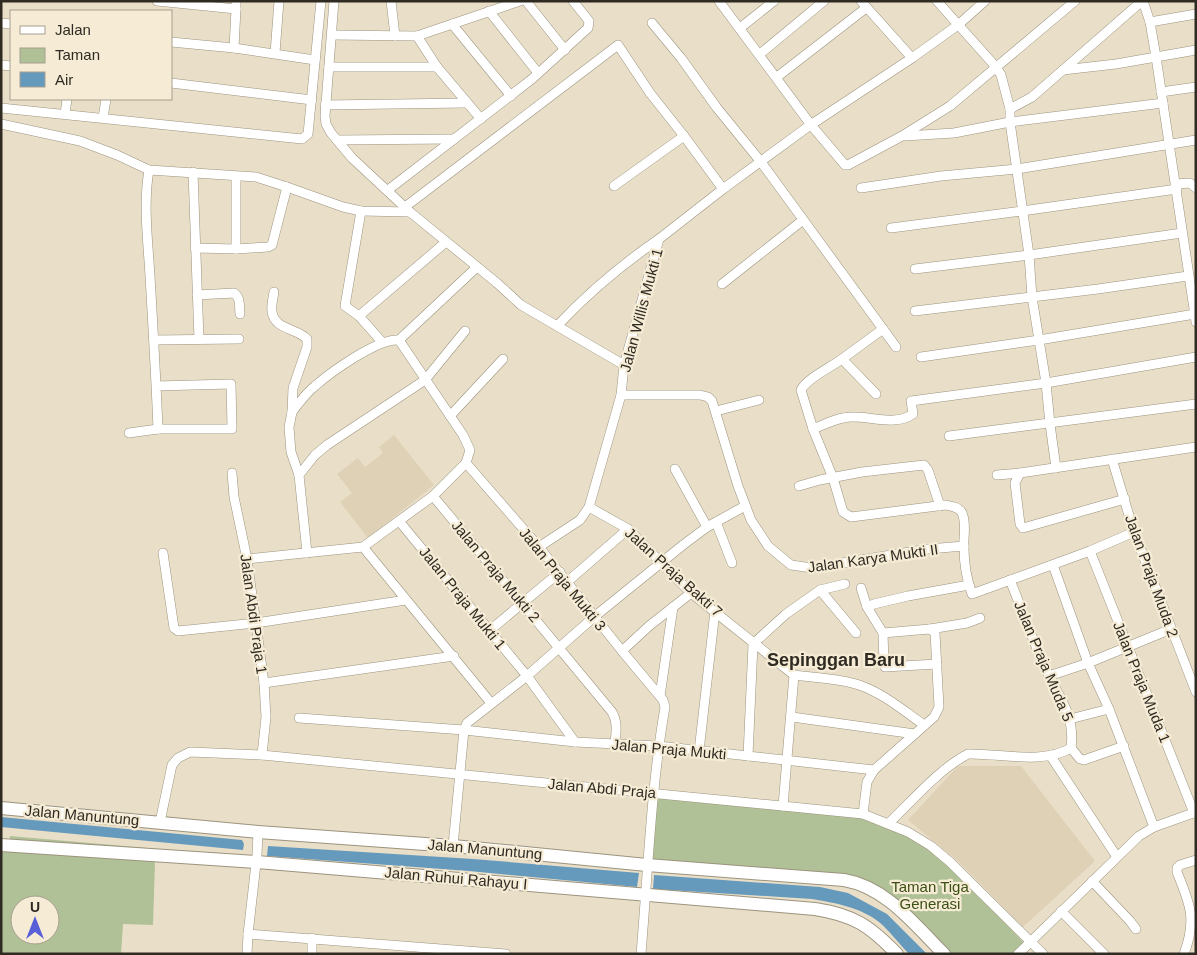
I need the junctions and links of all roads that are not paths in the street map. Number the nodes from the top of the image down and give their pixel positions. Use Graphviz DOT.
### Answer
graph roads {
  1 [pos="157,1"];
  2 [pos="279,1"];
  3 [pos="322,1"];
  4 [pos="334,1"];
  5 [pos="392,1"];
  6 [pos="520,1"];
  7 [pos="526,1"];
  8 [pos="573,1"];
  9 [pos="774,1"];
  10 [pos="824,1"];
  11 [pos="937,1"];
  12 [pos="985,1"];
  13 [pos="1075,1"];
  14 [pos="1143,1"];
  15 [pos="723,2"];
  16 [pos="863,4"];
  17 [pos="236,5"];
  18 [pos="489,10"];
  19 [pos="1196,14"];
  20 [pos="1150,22"];
  21 [pos="652,23"];
  22 [pos="452,24"];
  23 [pos="958,25"];
  24 [pos="740,28"];
  25 [pos="332,35"];
  26 [pos="395,36"];
  27 [pos="417,36"];
  28 [pos="172,42"];
  29 [pos="234,48"];
  30 [pos="565,50"];
  31 [pos="1196,50"];
  32 [pos="275,53"];
  33 [pos="760,54"];
  34 [pos="1156,57"];
  35 [pos="912,58"];
  36 [pos="316,60"];
  37 [pos="329,67"];
  38 [pos="437,67"];
  39 [pos="996,67"];
  40 [pos="1063,70"];
  41 [pos="538,74"];
  42 [pos="777,77"];
  43 [pos="172,84"];
  44 [pos="1196,87"];
  45 [pos="1161,92"];
  46 [pos="511,96"];
  47 [pos="67,100"];
  48 [pos="106,100"];
  49 [pos="312,100"];
  50 [pos="466,102"];
  51 [pos="1163,103"];
  52 [pos="325,105"];
  53 [pos="1,108"];
  54 [pos="1010,109"];
  55 [pos="65,114"];
  56 [pos="104,118"];
  57 [pos="481,119"];
  58 [pos="1010,122"];
  59 [pos="1,124"];
  60 [pos="810,126"];
  61 [pos="684,136"];
  62 [pos="902,136"];
  63 [pos="455,138"];
  64 [pos="337,140"];
  65 [pos="1196,140"];
  66 [pos="1169,144"];
  67 [pos="761,162"];
  68 [pos="1017,169"];
  69 [pos="149,170"];
  70 [pos="192,172"];
  71 [pos="236,177"];
  72 [pos="287,186"];
  73 [pos="614,186"];
  74 [pos="1176,186"];
  75 [pos="861,188"];
  76 [pos="1196,188"];
  77 [pos="724,189"];
  78 [pos="388,190"];
  79 [pos="407,210"];
  80 [pos="361,211"];
  81 [pos="1022,211"];
  82 [pos="803,220"];
  83 [pos="891,228"];
  84 [pos="1182,233"];
  85 [pos="659,239"];
  86 [pos="446,242"];
  87 [pos="195,248"];
  88 [pos="236,249"];
  89 [pos="1029,255"];
  90 [pos="477,267"];
  91 [pos="915,269"];
  92 [pos="1188,276"];
  93 [pos="722,284"];
  94 [pos="274,292"];
  95 [pos="197,295"];
  96 [pos="1032,297"];
  97 [pos="915,311"];
  98 [pos="240,314"];
  99 [pos="359,316"];
  100 [pos="1195,318"];
  101 [pos="557,326"];
  102 [pos="884,329"];
  103 [pos="465,331"];
  104 [pos="199,339"];
  105 [pos="239,339"];
  106 [pos="154,340"];
  107 [pos="399,340"];
  108 [pos="1039,340"];
  109 [pos="382,342"];
  110 [pos="896,347"];
  111 [pos="921,356"];
  112 [pos="1196,357"];
  113 [pos="503,359"];
  114 [pos="842,359"];
  115 [pos="624,365"];
  116 [pos="425,380"];
  117 [pos="1046,383"];
  118 [pos="156,386"];
  119 [pos="876,394"];
  120 [pos="621,395"];
  121 [pos="759,400"];
  122 [pos="1196,404"];
  123 [pos="716,410"];
  124 [pos="292,412"];
  125 [pos="450,416"];
  126 [pos="1050,424"];
  127 [pos="813,429"];
  128 [pos="158,430"];
  129 [pos="129,433"];
  130 [pos="949,436"];
  131 [pos="1196,448"];
  132 [pos="1112,459"];
  133 [pos="466,463"];
  134 [pos="1056,468"];
  135 [pos="675,469"];
  136 [pos="232,473"];
  137 [pos="1020,473"];
  138 [pos="997,474"];
  139 [pos="299,475"];
  140 [pos="832,478"];
  141 [pos="799,486"];
  142 [pos="433,496"];
  143 [pos="1125,499"];
  144 [pos="744,506"];
  145 [pos="940,506"];
  146 [pos="590,507"];
  147 [pos="399,521"];
  148 [pos="716,522"];
  149 [pos="707,527"];
  150 [pos="628,529"];
  151 [pos="1134,532"];
  152 [pos="964,546"];
  153 [pos="363,547"];
  154 [pos="539,547"];
  155 [pos="1090,551"];
  156 [pos="163,553"];
  157 [pos="307,553"];
  158 [pos="246,558"];
  159 [pos="661,563"];
  160 [pos="732,563"];
  161 [pos="1053,565"];
  162 [pos="560,572"];
  163 [pos="1010,580"];
  164 [pos="567,582"];
  165 [pos="845,584"];
  166 [pos="861,588"];
  167 [pos="820,590"];
  168 [pos="971,590"];
  169 [pos="691,593"];
  170 [pos="406,600"];
  171 [pos="522,603"];
  172 [pos="673,607"];
  173 [pos="867,607"];
  174 [pos="715,611"];
  175 [pos="594,616"];
  176 [pos="980,618"];
  177 [pos="256,623"];
  178 [pos="930,629"];
  179 [pos="1171,629"];
  180 [pos="489,631"];
  181 [pos="856,633"];
  182 [pos="883,633"];
  183 [pos="753,644"];
  184 [pos="1129,646"];
  185 [pos="559,647"];
  186 [pos="622,651"];
  187 [pos="454,656"];
  188 [pos="1088,663"];
  189 [pos="937,664"];
  190 [pos="794,675"];
  191 [pos="527,676"];
  192 [pos="1049,676"];
  193 [pos="264,683"];
  194 [pos="1196,692"];
  195 [pos="660,696"];
  196 [pos="491,703"];
  197 [pos="1109,708"];
  198 [pos="299,718"];
  199 [pos="792,718"];
  200 [pos="1070,719"];
  201 [pos="924,725"];
  202 [pos="464,730"];
  203 [pos="915,734"];
  204 [pos="575,742"];
  205 [pos="615,744"];
  206 [pos="658,746"];
  207 [pos="1124,746"];
  208 [pos="1071,748"];
  209 [pos="699,751"];
  210 [pos="262,755"];
  211 [pos="748,756"];
  212 [pos="1048,756"];
  213 [pos="786,762"];
  214 [pos="874,770"];
  215 [pos="460,774"];
  216 [pos="655,792"];
  217 [pos="783,806"];
  218 [pos="1,808"];
  219 [pos="1195,813"];
  220 [pos="862,814"];
  221 [pos="160,822"];
  222 [pos="889,823"];
  223 [pos="1154,827"];
  224 [pos="258,836"];
  225 [pos="1,845"];
  226 [pos="454,846"];
  227 [pos="257,858"];
  228 [pos="1114,860"];
  229 [pos="1196,860"];
  230 [pos="647,869"];
  231 [pos="1092,881"];
  232 [pos="646,893"];
  233 [pos="1061,911"];
  234 [pos="1136,929"];
  235 [pos="248,934"];
  236 [pos="312,938"];
  237 [pos="1030,941"];
  238 [pos="442,951"];
  239 [pos="247,954"];
  240 [pos="312,954"];
  241 [pos="506,954"];
  242 [pos="641,954"];
  243 [pos="897,954"];
  244 [pos="944,954"];
  245 [pos="1018,954"];
  246 [pos="1043,954"];
  247 [pos="1104,954"];
  248 [pos="1184,954"];
  1 -- 17 [label="street"];
  2 -- 32 [label="street"];
  3 -- 36 [label="street"];
  4 -- 25 [label="street"];
  5 -- 26 [label="street"];
  6 -- 18 [label="street"];
  7 -- 30 [label="street"];
  8 -- 30 [label="street"];
  9 -- 24 [label="street"];
  10 -- 33 [label="street"];
  11 -- 23 [label="street"];
  12 -- 23 [label="street, Jalan Willis Mukti 1"];
  13 -- 39 [label="street"];
  14 -- 20 [label="street"];
  14 -- 40 [label="street"];
  15 -- 24 [label="street"];
  16 -- 35 [label="street"];
  16 -- 42 [label="street"];
  17 -- 29 [label="street"];
  18 -- 22 [label="street"];
  18 -- 41 [label="street"];
  19 -- 20 [label="street"];
  20 -- 34 [label="street"];
  21 -- 67 [label="street"];
  22 -- 27 [label="street"];
  22 -- 46 [label="street"];
  23 -- 35 [label="street, Jalan Willis Mukti 1"];
  23 -- 39 [label="street"];
  24 -- 33 [label="street"];
  25 -- 26 [label="street"];
  25 -- 37 [label="street"];
  26 -- 27 [label="street"];
  27 -- 38 [label="street"];
  28 -- 29 [label="street"];
  29 -- 32 [label="street"];
  30 -- 41 [label="street"];
  31 -- 34 [label="street"];
  32 -- 36 [label="street"];
  33 -- 42 [label="street"];
  34 -- 40 [label="street"];
  34 -- 45 [label="street"];
  35 -- 60 [label="street, Jalan Willis Mukti 1"];
  36 -- 49 [label="street"];
  37 -- 38 [label="street"];
  37 -- 52 [label="street"];
  38 -- 50 [label="street"];
  39 -- 54 [label="street"];
  39 -- 62 [label="street"];
  40 -- 54 [label="street"];
  41 -- 46 [label="street"];
  42 -- 60 [label="street"];
  43 -- 49 [label="street"];
  44 -- 45 [label="street"];
  45 -- 51 [label="street"];
  46 -- 57 [label="street"];
  47 -- 55 [label="street"];
  48 -- 56 [label="street"];
  49 -- 56 [label="street"];
  50 -- 52 [label="street"];
  50 -- 57 [label="street"];
  51 -- 58 [label="street"];
  51 -- 66 [label="street"];
  52 -- 64 [label="street"];
  53 -- 55 [label="street"];
  54 -- 58 [label="street"];
  55 -- 56 [label="street"];
  57 -- 63 [label="street"];
  58 -- 62 [label="street"];
  58 -- 68 [label="street"];
  59 -- 69 [label="street"];
  60 -- 62 [label="street"];
  60 -- 67 [label="street, Jalan Willis Mukti 1"];
  61 -- 73 [label="street"];
  61 -- 77 [label="street"];
  61 -- 79 [label="street"];
  63 -- 64 [label="street"];
  63 -- 78 [label="street"];
  64 -- 78 [label="street"];
  65 -- 66 [label="street"];
  66 -- 68 [label="street"];
  66 -- 74 [label="street"];
  67 -- 77 [label="street, Jalan Willis Mukti 1"];
  67 -- 82 [label="street"];
  68 -- 75 [label="street"];
  68 -- 81 [label="street"];
  69 -- 70 [label="street"];
  69 -- 106 [label="street"];
  70 -- 71 [label="street"];
  70 -- 87 [label="street"];
  71 -- 72 [label="street"];
  71 -- 88 [label="street"];
  72 -- 80 [label="street"];
  72 -- 88 [label="street"];
  74 -- 76 [label="street"];
  74 -- 81 [label="street"];
  74 -- 84 [label="street"];
  77 -- 85 [label="street, Jalan Willis Mukti 1"];
  78 -- 79 [label="street"];
  79 -- 80 [label="street"];
  79 -- 86 [label="street"];
  80 -- 99 [label="street"];
  81 -- 83 [label="street"];
  81 -- 89 [label="street"];
  82 -- 93 [label="street"];
  82 -- 102 [label="street"];
  84 -- 89 [label="street"];
  84 -- 92 [label="street"];
  85 -- 101 [label="street"];
  85 -- 115 [label="street, Jalan Willis Mukti 1"];
  86 -- 90 [label="street"];
  86 -- 99 [label="street"];
  87 -- 88 [label="street"];
  87 -- 95 [label="street"];
  89 -- 91 [label="street"];
  89 -- 96 [label="street"];
  90 -- 101 [label="street"];
  90 -- 107 [label="street"];
  92 -- 96 [label="street"];
  92 -- 100 [label="street"];
  94 -- 124 [label="street"];
  95 -- 98 [label="street"];
  95 -- 104 [label="street"];
  96 -- 97 [label="street"];
  96 -- 108 [label="street"];
  99 -- 109 [label="street"];
  100 -- 108 [label="street"];
  101 -- 115 [label="street"];
  102 -- 110 [label="street"];
  102 -- 114 [label="street"];
  103 -- 116 [label="street"];
  104 -- 105 [label="street"];
  104 -- 106 [label="street"];
  106 -- 118 [label="street"];
  107 -- 109 [label="street"];
  107 -- 116 [label="street"];
  108 -- 111 [label="street"];
  108 -- 117 [label="street"];
  109 -- 124 [label="street"];
  112 -- 117 [label="street"];
  113 -- 125 [label="street"];
  114 -- 119 [label="street"];
  114 -- 127 [label="street"];
  115 -- 120 [label="street, Jalan Willis Mukti 1"];
  116 -- 125 [label="street"];
  116 -- 139 [label="street"];
  117 -- 126 [label="street"];
  117 -- 127 [label="street"];
  118 -- 128 [label="street"];
  118 -- 128 [label="street"];
  120 -- 123 [label="street"];
  120 -- 146 [label="street, Jalan Willis Mukti 1"];
  121 -- 123 [label="street"];
  122 -- 126 [label="street"];
  123 -- 144 [label="street, Jalan Karya Mukti II"];
  124 -- 139 [label="street"];
  125 -- 133 [label="street"];
  126 -- 130 [label="street"];
  126 -- 134 [label="street"];
  127 -- 140 [label="street"];
  128 -- 129 [label="street"];
  131 -- 132 [label="street"];
  132 -- 134 [label="street"];
  132 -- 143 [label="street, Jalan Praja Muda 2"];
  133 -- 142 [label="street"];
  133 -- 154 [label="street, Jalan Praja Mukti 3"];
  134 -- 137 [label="street"];
  135 -- 149 [label="street"];
  136 -- 158 [label="street, Jalan Abdi Praja 1"];
  137 -- 138 [label="street"];
  137 -- 143 [label="street"];
  139 -- 157 [label="street"];
  140 -- 141 [label="street"];
  140 -- 145 [label="street"];
  140 -- 145 [label="street"];
  142 -- 147 [label="street"];
  142 -- 171 [label="street, Jalan Praja Mukti 2"];
  143 -- 151 [label="street, Jalan Praja Muda 2"];
  144 -- 148 [label="street"];
  144 -- 152 [label="street, Jalan Karya Mukti II"];
  145 -- 152 [label="street"];
  146 -- 150 [label="street, Jalan Praja Bakti 7"];
  146 -- 154 [label="street"];
  147 -- 153 [label="street"];
  147 -- 180 [label="street, Jalan Praja Mukti 1"];
  148 -- 149 [label="street"];
  148 -- 160 [label="street"];
  149 -- 159 [label="street"];
  150 -- 159 [label="street, Jalan Praja Bakti 7"];
  150 -- 164 [label="street"];
  151 -- 155 [label="street"];
  151 -- 179 [label="street, Jalan Praja Muda 2"];
  152 -- 168 [label="street"];
  153 -- 157 [label="street"];
  153 -- 170 [label="street"];
  154 -- 162 [label="street, Jalan Praja Mukti 3"];
  155 -- 161 [label="street"];
  155 -- 184 [label="street, Jalan Praja Muda 1"];
  156 -- 177 [label="street"];
  157 -- 158 [label="street"];
  158 -- 177 [label="street, Jalan Abdi Praja 1"];
  159 -- 169 [label="street, Jalan Praja Bakti 7"];
  159 -- 175 [label="street"];
  161 -- 163 [label="street"];
  161 -- 188 [label="street"];
  162 -- 164 [label="street, Jalan Praja Mukti 3"];
  162 -- 171 [label="street"];
  163 -- 168 [label="street"];
  163 -- 192 [label="street, Jalan Praja Muda 5"];
  164 -- 175 [label="street, Jalan Praja Mukti 3"];
  165 -- 167 [label="street"];
  166 -- 173 [label="street"];
  167 -- 181 [label="street"];
  167 -- 183 [label="street"];
  168 -- 173 [label="street"];
  169 -- 172 [label="street"];
  169 -- 174 [label="street, Jalan Praja Bakti 7"];
  170 -- 177 [label="street"];
  170 -- 187 [label="street"];
  171 -- 180 [label="street"];
  171 -- 185 [label="street, Jalan Praja Mukti 2"];
  172 -- 186 [label="street"];
  172 -- 195 [label="street"];
  173 -- 182 [label="street"];
  174 -- 183 [label="street, Jalan Praja Bakti 7"];
  174 -- 209 [label="street"];
  175 -- 185 [label="street"];
  175 -- 186 [label="street, Jalan Praja Mukti 3"];
  176 -- 178 [label="street"];
  177 -- 193 [label="street, Jalan Abdi Praja 1"];
  178 -- 182 [label="street"];
  178 -- 189 [label="street"];
  179 -- 184 [label="street"];
  179 -- 194 [label="street, Jalan Praja Muda 2"];
  180 -- 191 [label="street, Jalan Praja Mukti 1"];
  182 -- 189 [label="street"];
  183 -- 190 [label="street, Jalan Praja Bakti 7"];
  183 -- 211 [label="street"];
  184 -- 188 [label="street"];
  184 -- 219 [label="street, Jalan Praja Muda 1"];
  185 -- 191 [label="street"];
  185 -- 205 [label="street, Jalan Praja Mukti 2"];
  186 -- 195 [label="street, Jalan Praja Mukti 3"];
  187 -- 193 [label="street"];
  187 -- 196 [label="street"];
  188 -- 192 [label="street"];
  188 -- 197 [label="street"];
  189 -- 201 [label="street"];
  190 -- 199 [label="street"];
  190 -- 201 [label="street"];
  191 -- 196 [label="street"];
  191 -- 204 [label="street, Jalan Praja Mukti 1"];
  192 -- 200 [label="street, Jalan Praja Muda 5"];
  193 -- 210 [label="street, Jalan Abdi Praja 1"];
  195 -- 206 [label="street"];
  196 -- 202 [label="street"];
  197 -- 200 [label="street"];
  197 -- 207 [label="street"];
  198 -- 202 [label="street, Jalan Praja Mukti"];
  199 -- 203 [label="street"];
  199 -- 213 [label="street"];
  200 -- 208 [label="street, Jalan Praja Muda 5"];
  201 -- 203 [label="street"];
  202 -- 204 [label="street, Jalan Praja Mukti"];
  202 -- 215 [label="street"];
  203 -- 214 [label="street"];
  204 -- 205 [label="street, Jalan Praja Mukti"];
  205 -- 206 [label="street, Jalan Praja Mukti"];
  206 -- 209 [label="street, Jalan Praja Mukti"];
  206 -- 216 [label="street"];
  207 -- 208 [label="street"];
  207 -- 223 [label="street"];
  208 -- 212 [label="street"];
  209 -- 211 [label="street, Jalan Praja Mukti"];
  210 -- 215 [label="street, Jalan Abdi Praja"];
  210 -- 221 [label="street, Jalan Abdi Praja"];
  211 -- 213 [label="street, Jalan Praja Mukti"];
  212 -- 222 [label="street"];
  212 -- 228 [label="street"];
  213 -- 214 [label="street, Jalan Praja Mukti"];
  213 -- 217 [label="street"];
  214 -- 220 [label="street"];
  215 -- 216 [label="street, Jalan Abdi Praja"];
  215 -- 226 [label="street"];
  216 -- 217 [label="street, Jalan Abdi Praja"];
  216 -- 230 [label="street"];
  217 -- 220 [label="street, Jalan Abdi Praja"];
  218 -- 221 [label="street, Jalan Manuntung"];
  219 -- 223 [label="street"];
  220 -- 222 [label="street, Jalan Abdi Praja"];
  221 -- 224 [label="street, Jalan Manuntung"];
  222 -- 237 [label="street, Jalan Abdi Praja"];
  223 -- 228 [label="street"];
  224 -- 226 [label="street, Jalan Manuntung"];
  224 -- 227 [label="street"];
  225 -- 227 [label="street, Jalan Ruhui Rahayu I"];
  226 -- 230 [label="street, Jalan Manuntung"];
  227 -- 232 [label="street, Jalan Ruhui Rahayu I"];
  227 -- 235 [label="street"];
  228 -- 231 [label="street"];
  229 -- 248 [label="street"];
  230 -- 232 [label="street"];
  230 -- 244 [label="street, Jalan Manuntung"];
  231 -- 233 [label="street"];
  231 -- 234 [label="street"];
  232 -- 242 [label="street"];
  232 -- 243 [label="street, Jalan Ruhui Rahayu I"];
  233 -- 237 [label="street"];
  233 -- 247 [label="street"];
  235 -- 236 [label="street"];
  235 -- 239 [label="street"];
  236 -- 238 [label="street"];
  236 -- 240 [label="street"];
  237 -- 245 [label="street"];
  237 -- 246 [label="street, Jalan Abdi Praja"];
  238 -- 241 [label="street"];
}
